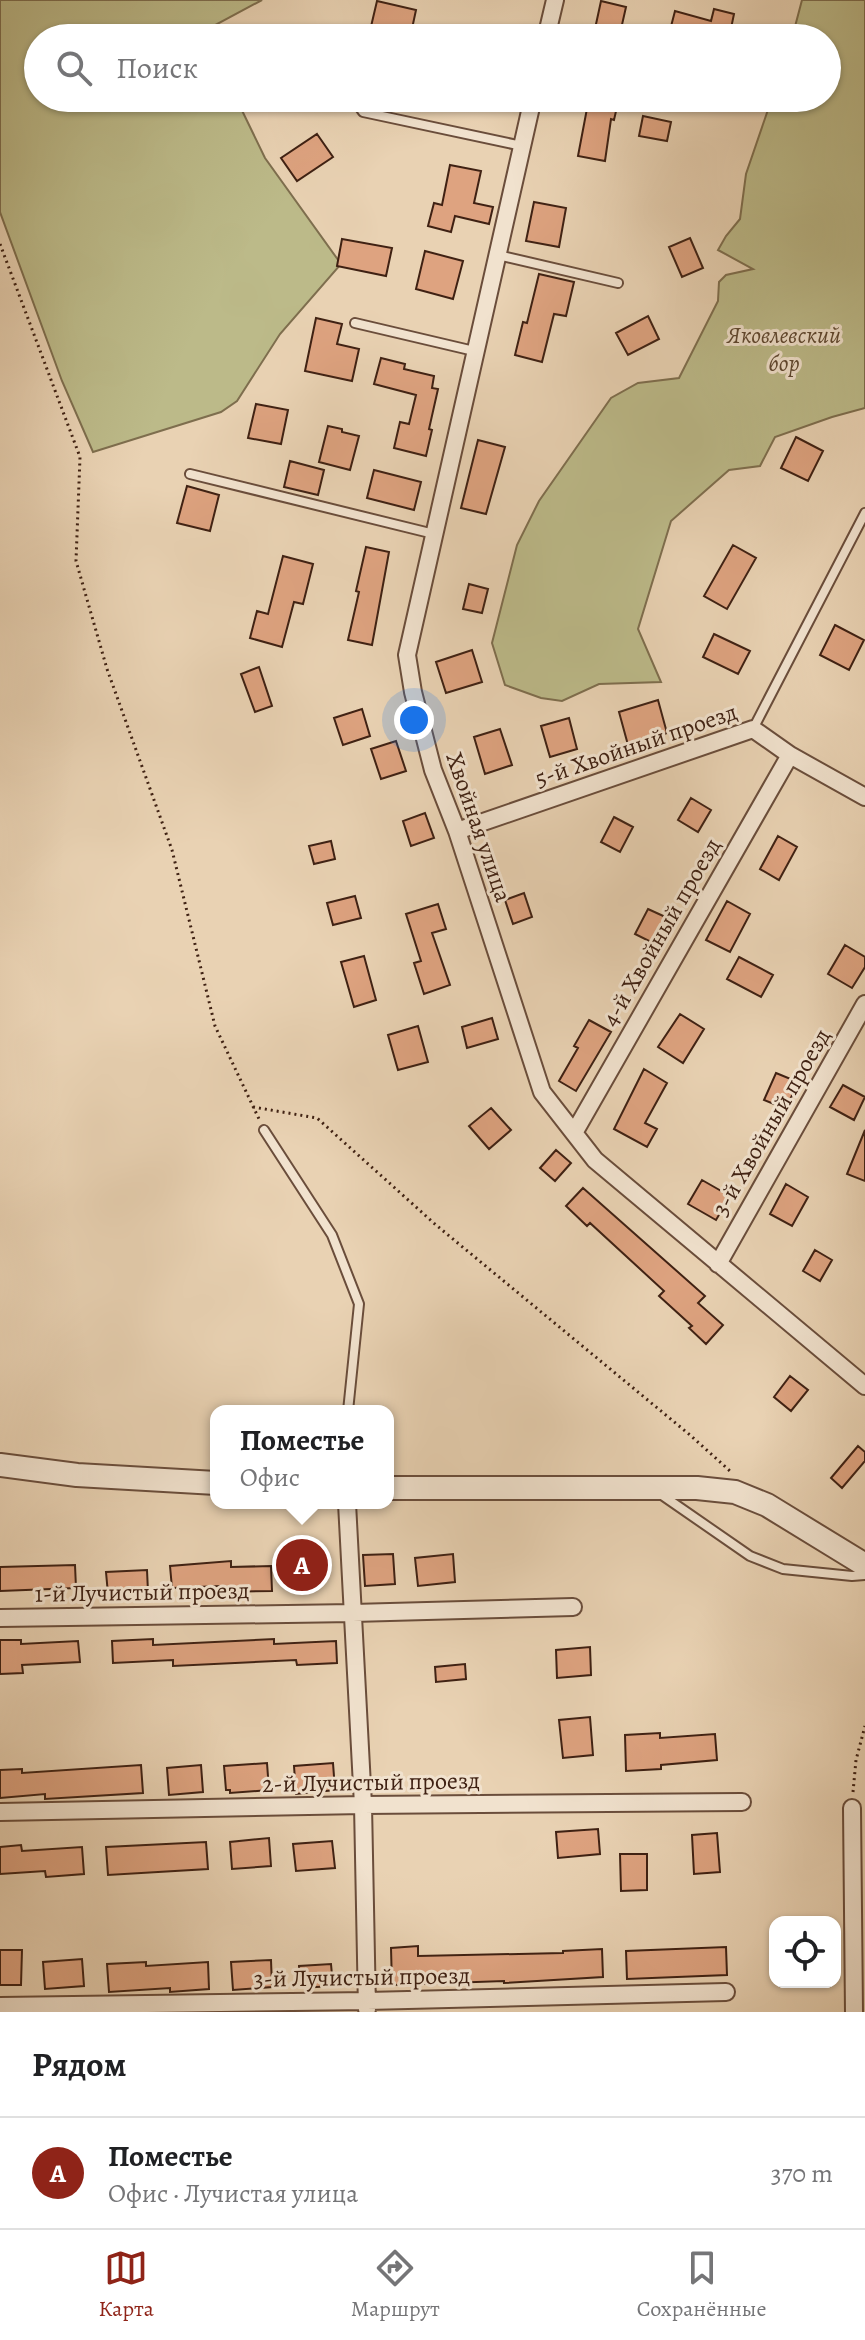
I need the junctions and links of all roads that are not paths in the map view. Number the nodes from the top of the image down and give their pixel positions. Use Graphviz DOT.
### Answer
graph roads {
  1 [pos="555,0"];
  2 [pos="549,24"];
  3 [pos="363,112"];
  4 [pos="530,112"];
  5 [pos="522,146"];
  6 [pos="497,255"];
  7 [pos="618,283"];
  8 [pos="355,323"];
  9 [pos="474,351"];
  10 [pos="190,474"];
  11 [pos="865,513"];
  12 [pos="434,534"];
  13 [pos="753,729"];
  14 [pos="790,755"];
  15 [pos="865,797"];
  16 [pos="457,831"];
  17 [pos="865,1004"];
  18 [pos="264,1130"];
  19 [pos="574,1133"];
  20 [pos="718,1264"];
  21 [pos="865,1386"];
  22 [pos="349,1405"];
  23 [pos="0,1465"];
  24 [pos="210,1483"];
  25 [pos="394,1488"];
  26 [pos="652,1488"];
  27 [pos="347,1509"];
  28 [pos="865,1565"];
  29 [pos="865,1575"];
  30 [pos="573,1607"];
  31 [pos="353,1613"];
  32 [pos="0,1618"];
  33 [pos="742,1802"];
  34 [pos="363,1805"];
  35 [pos="852,1808"];
  36 [pos="0,1812"];
  37 [pos="726,1992"];
  38 [pos="0,2006"];
  39 [pos="367,2007"];
  40 [pos="854,2012"];
  1 -- 2 [label="street"];
  3 -- 5 [label="lane"];
  4 -- 5 [label="street, Хвойная улица"];
  5 -- 6 [label="street, Хвойная улица"];
  6 -- 7 [label="lane"];
  6 -- 9 [label="street, Хвойная улица"];
  8 -- 9 [label="lane"];
  9 -- 12 [label="street, Хвойная улица"];
  10 -- 12 [label="lane"];
  11 -- 13 [label="lane"];
  12 -- 16 [label="street, Хвойная улица"];
  13 -- 14 [label="street, 5-й Хвойный проезд"];
  13 -- 16 [label="street, 5-й Хвойный проезд"];
  14 -- 15 [label="street, 5-й Хвойный проезд"];
  14 -- 19 [label="street, 4-й Хвойный проезд"];
  16 -- 19 [label="street, Хвойная улица"];
  17 -- 20 [label="street, 3-й Хвойный проезд"];
  18 -- 22 [label="lane"];
  19 -- 20 [label="street, Хвойная улица"];
  20 -- 21 [label="street, Хвойная улица"];
  23 -- 24 [label="street"];
  25 -- 26 [label="street"];
  26 -- 28 [label="street"];
  26 -- 29 [label="lane"];
  27 -- 31 [label="street"];
  30 -- 31 [label="street, 1-й Лучистый проезд"];
  31 -- 32 [label="street, 1-й Лучистый проезд"];
  31 -- 34 [label="street"];
  33 -- 34 [label="street, 2-й Лучистый проезд"];
  34 -- 36 [label="street, 2-й Лучистый проезд"];
  34 -- 39 [label="street"];
  35 -- 40 [label="street"];
  37 -- 39 [label="street, 3-й Лучистый проезд"];
  38 -- 39 [label="street, 3-й Лучистый проезд"];
}
